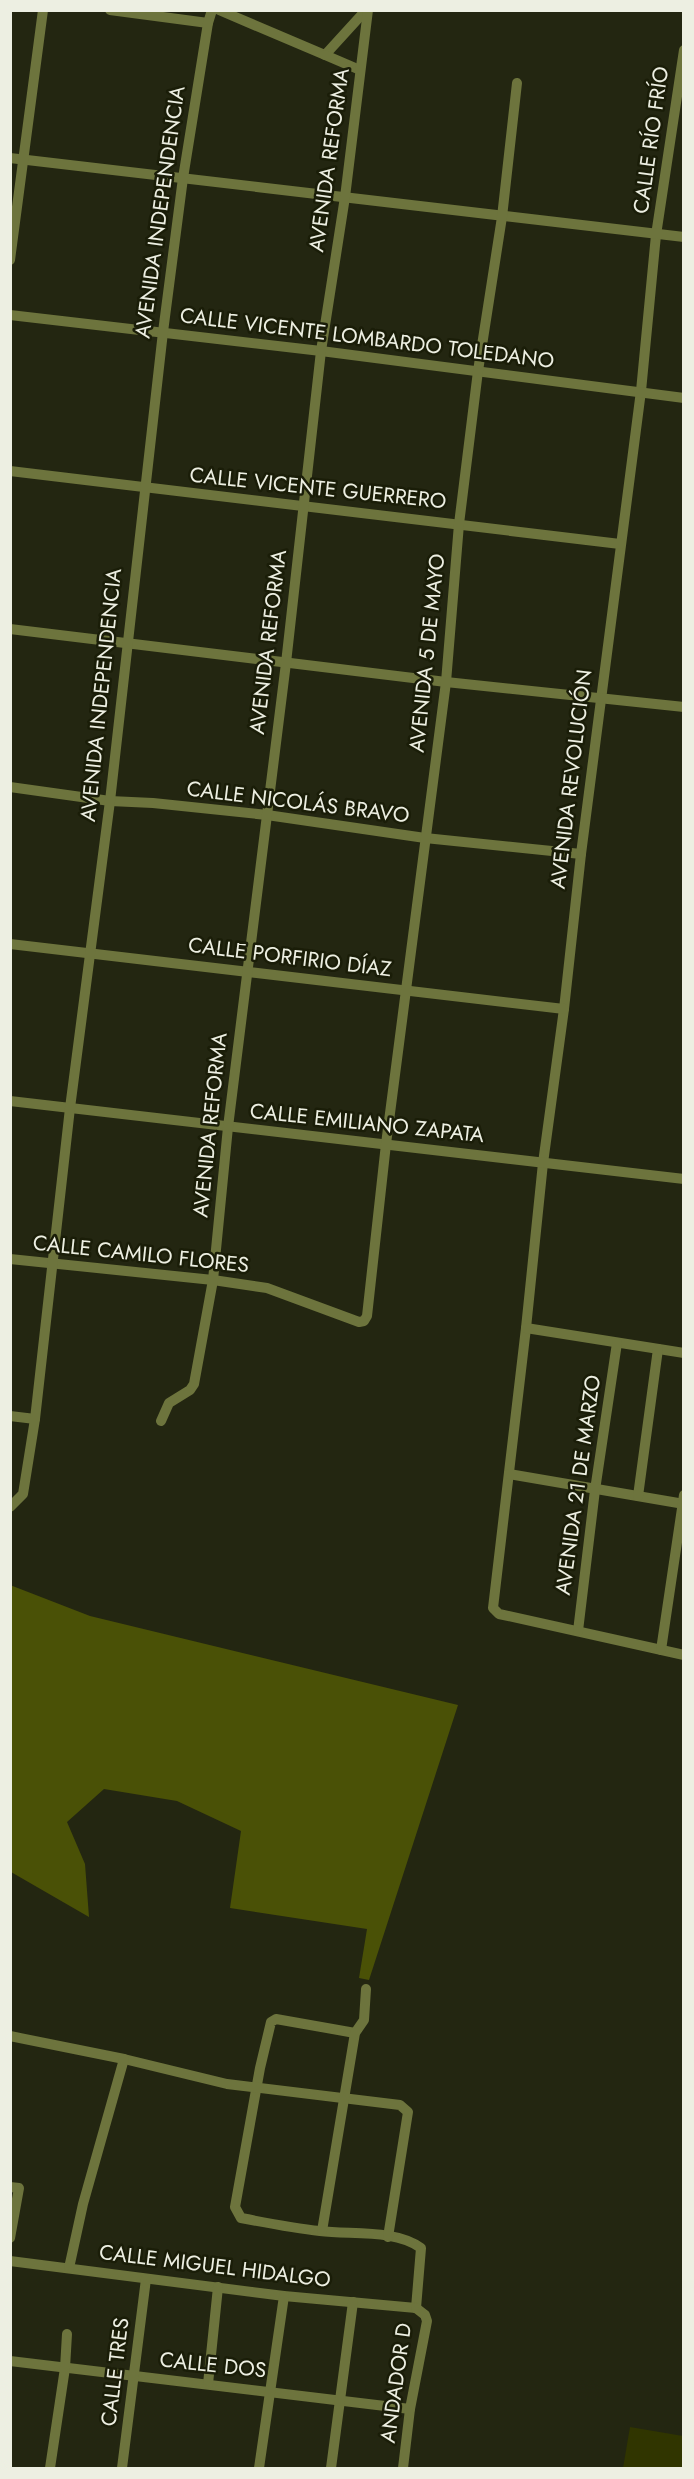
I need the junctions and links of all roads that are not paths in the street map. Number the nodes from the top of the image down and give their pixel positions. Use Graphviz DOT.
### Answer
graph roads {
  1 [pos="43,10"];
  2 [pos="110,10"];
  3 [pos="212,10"];
  4 [pos="219,10"];
  5 [pos="367,10"];
  6 [pos="208,23"];
  7 [pos="684,50"];
  8 [pos="325,55"];
  9 [pos="360,70"];
  10 [pos="517,83"];
  11 [pos="10,158"];
  12 [pos="22,159"];
  13 [pos="183,178"];
  14 [pos="345,197"];
  15 [pos="502,217"];
  16 [pos="656,235"];
  17 [pos="684,237"];
  18 [pos="10,260"];
  19 [pos="10,315"];
  20 [pos="163,332"];
  21 [pos="321,351"];
  22 [pos="478,371"];
  23 [pos="641,391"];
  24 [pos="684,398"];
  25 [pos="10,471"];
  26 [pos="145,488"];
  27 [pos="303,506"];
  28 [pos="459,524"];
  29 [pos="620,544"];
  30 [pos="10,629"];
  31 [pos="126,644"];
  32 [pos="286,663"];
  33 [pos="446,682"];
  34 [pos="600,699"];
  35 [pos="684,707"];
  36 [pos="10,788"];
  37 [pos="110,801"];
  38 [pos="267,816"];
  39 [pos="425,838"];
  40 [pos="581,854"];
  41 [pos="10,944"];
  42 [pos="90,952"];
  43 [pos="247,973"];
  44 [pos="408,990"];
  45 [pos="564,1009"];
  46 [pos="10,1101"];
  47 [pos="70,1108"];
  48 [pos="228,1127"];
  49 [pos="387,1144"];
  50 [pos="543,1163"];
  51 [pos="684,1179"];
  52 [pos="378,1228"];
  53 [pos="10,1259"];
  54 [pos="52,1264"];
  55 [pos="213,1280"];
  56 [pos="526,1328"];
  57 [pos="617,1343"];
  58 [pos="658,1349"];
  59 [pos="684,1353"];
  60 [pos="10,1416"];
  61 [pos="35,1419"];
  62 [pos="161,1421"];
  63 [pos="509,1474"];
  64 [pos="595,1490"];
  65 [pos="638,1496"];
  66 [pos="683,1501"];
  67 [pos="10,1507"];
  68 [pos="578,1631"];
  69 [pos="661,1650"];
  70 [pos="684,1655"];
  71 [pos="366,1989"];
  72 [pos="355,2033"];
  73 [pos="10,2036"];
  74 [pos="124,2059"];
  75 [pos="257,2088"];
  76 [pos="345,2098"];
  77 [pos="15,2187"];
  78 [pos="322,2231"];
  79 [pos="388,2237"];
  80 [pos="10,2238"];
  81 [pos="10,2261"];
  82 [pos="69,2268"];
  83 [pos="146,2279"];
  84 [pos="218,2287"];
  85 [pos="284,2296"];
  86 [pos="353,2302"];
  87 [pos="416,2308"];
  88 [pos="67,2334"];
  89 [pos="10,2361"];
  90 [pos="65,2368"];
  91 [pos="135,2376"];
  92 [pos="208,2384"];
  93 [pos="271,2391"];
  94 [pos="340,2399"];
  95 [pos="410,2409"];
  96 [pos="50,2469"];
  97 [pos="122,2469"];
  98 [pos="260,2469"];
  99 [pos="331,2469"];
  100 [pos="403,2469"];
  1 -- 12 [label="street"];
  2 -- 6 [label="street"];
  3 -- 6 [label="street, AVENIDA INDEPENDENCIA"];
  4 -- 8 [label="street"];
  5 -- 8 [label="street"];
  5 -- 9 [label="street, AVENIDA REFORMA"];
  6 -- 13 [label="street, AVENIDA INDEPENDENCIA"];
  7 -- 16 [label="street, CALLE RÍO FRÍO"];
  8 -- 9 [label="street"];
  9 -- 14 [label="street, AVENIDA REFORMA"];
  10 -- 15 [label="street, AVENIDA 5 DE MAYO"];
  11 -- 12 [label="street"];
  12 -- 13 [label="street"];
  12 -- 18 [label="street"];
  13 -- 14 [label="street"];
  13 -- 20 [label="street, AVENIDA INDEPENDENCIA"];
  14 -- 15 [label="street"];
  14 -- 21 [label="street, AVENIDA REFORMA"];
  15 -- 16 [label="street"];
  15 -- 22 [label="street, AVENIDA 5 DE MAYO"];
  16 -- 17 [label="street"];
  16 -- 23 [label="street, AVENIDA REVOLUCIÓN"];
  19 -- 20 [label="street, CALLE VICENTE LOMBARDO TOLEDANO"];
  20 -- 21 [label="street, CALLE VICENTE LOMBARDO TOLEDANO"];
  20 -- 26 [label="street, AVENIDA INDEPENDENCIA"];
  21 -- 22 [label="street, CALLE VICENTE LOMBARDO TOLEDANO"];
  21 -- 27 [label="street, AVENIDA REFORMA"];
  22 -- 23 [label="street, CALLE VICENTE LOMBARDO TOLEDANO"];
  22 -- 28 [label="street, AVENIDA 5 DE MAYO"];
  23 -- 24 [label="street, CALLE VICENTE LOMBARDO TOLEDANO"];
  23 -- 29 [label="street, AVENIDA REVOLUCIÓN"];
  25 -- 26 [label="street, CALLE VICENTE GUERRERO"];
  26 -- 27 [label="street, CALLE VICENTE GUERRERO"];
  26 -- 31 [label="street, AVENIDA INDEPENDENCIA"];
  27 -- 28 [label="street, CALLE VICENTE GUERRERO"];
  27 -- 32 [label="street, AVENIDA REFORMA"];
  28 -- 29 [label="street, CALLE VICENTE GUERRERO"];
  28 -- 33 [label="street, AVENIDA 5 DE MAYO"];
  29 -- 34 [label="street, AVENIDA REVOLUCIÓN"];
  30 -- 31 [label="street"];
  31 -- 32 [label="street"];
  31 -- 37 [label="street, AVENIDA INDEPENDENCIA"];
  32 -- 33 [label="street"];
  32 -- 38 [label="street, AVENIDA REFORMA"];
  33 -- 34 [label="street"];
  33 -- 39 [label="street, AVENIDA 5 DE MAYO"];
  34 -- 35 [label="street"];
  34 -- 40 [label="street, AVENIDA REVOLUCIÓN"];
  36 -- 37 [label="street, CALLE NICOLÁS BRAVO"];
  37 -- 38 [label="street, CALLE NICOLÁS BRAVO"];
  37 -- 42 [label="street, AVENIDA INDEPENDENCIA"];
  38 -- 39 [label="street, CALLE NICOLÁS BRAVO"];
  38 -- 43 [label="street, AVENIDA REFORMA"];
  39 -- 40 [label="street, CALLE NICOLÁS BRAVO"];
  39 -- 44 [label="street, AVENIDA 5 DE MAYO"];
  40 -- 45 [label="street, AVENIDA REVOLUCIÓN"];
  41 -- 42 [label="street, CALLE PORFIRIO DÍAZ"];
  42 -- 43 [label="street, CALLE PORFIRIO DÍAZ"];
  42 -- 47 [label="street, AVENIDA INDEPENDENCIA"];
  43 -- 44 [label="street, CALLE PORFIRIO DÍAZ"];
  43 -- 48 [label="street, AVENIDA REFORMA"];
  44 -- 45 [label="street, CALLE PORFIRIO DÍAZ"];
  44 -- 49 [label="street, AVENIDA 5 DE MAYO"];
  45 -- 50 [label="street, AVENIDA REVOLUCIÓN"];
  46 -- 47 [label="street, CALLE EMILIANO ZAPATA"];
  47 -- 48 [label="street, CALLE EMILIANO ZAPATA"];
  47 -- 54 [label="street, AVENIDA INDEPENDENCIA"];
  48 -- 49 [label="street, CALLE EMILIANO ZAPATA"];
  48 -- 55 [label="street, AVENIDA REFORMA"];
  49 -- 50 [label="street, CALLE EMILIANO ZAPATA"];
  49 -- 52 [label="street, AVENIDA 5 DE MAYO"];
  50 -- 51 [label="street, CALLE EMILIANO ZAPATA"];
  50 -- 56 [label="street, AVENIDA REVOLUCIÓN"];
  52 -- 55 [label="street, CALLE CAMILO FLORES"];
  53 -- 54 [label="street, CALLE CAMILO FLORES"];
  54 -- 55 [label="street, CALLE CAMILO FLORES"];
  54 -- 61 [label="street, AVENIDA INDEPENDENCIA"];
  55 -- 62 [label="street, AVENIDA REFORMA"];
  56 -- 57 [label="street"];
  56 -- 63 [label="street, AVENIDA REVOLUCIÓN"];
  57 -- 58 [label="street"];
  57 -- 64 [label="street, AVENIDA 21 DE MARZO"];
  58 -- 59 [label="street"];
  58 -- 65 [label="street"];
  60 -- 61 [label="street"];
  61 -- 67 [label="street, AVENIDA INDEPENDENCIA"];
  63 -- 64 [label="street"];
  63 -- 68 [label="street, AVENIDA REVOLUCIÓN"];
  64 -- 65 [label="street"];
  64 -- 68 [label="street, AVENIDA 21 DE MARZO"];
  65 -- 66 [label="street"];
  66 -- 69 [label="street"];
  68 -- 69 [label="street"];
  69 -- 70 [label="street"];
  71 -- 72 [label="street"];
  72 -- 75 [label="street"];
  72 -- 76 [label="street"];
  73 -- 74 [label="street"];
  74 -- 75 [label="street"];
  74 -- 82 [label="street"];
  75 -- 76 [label="street"];
  75 -- 78 [label="street"];
  76 -- 78 [label="street"];
  76 -- 79 [label="street"];
  77 -- 80 [label="street"];
  78 -- 79 [label="street"];
  79 -- 87 [label="street"];
  81 -- 82 [label="street, CALLE MIGUEL HIDALGO"];
  82 -- 83 [label="street, CALLE MIGUEL HIDALGO"];
  83 -- 84 [label="street, CALLE MIGUEL HIDALGO"];
  83 -- 91 [label="street, CALLE TRES"];
  84 -- 85 [label="street, CALLE MIGUEL HIDALGO"];
  84 -- 92 [label="street"];
  85 -- 86 [label="street, CALLE MIGUEL HIDALGO"];
  85 -- 93 [label="street"];
  86 -- 87 [label="street, CALLE MIGUEL HIDALGO"];
  86 -- 94 [label="street"];
  87 -- 95 [label="street, ANDADOR D"];
  88 -- 90 [label="street"];
  89 -- 90 [label="street, CALLE DOS"];
  90 -- 91 [label="street, CALLE DOS"];
  90 -- 96 [label="street"];
  91 -- 92 [label="street, CALLE DOS"];
  91 -- 97 [label="street, CALLE TRES"];
  92 -- 93 [label="street, CALLE DOS"];
  93 -- 94 [label="street, CALLE DOS"];
  93 -- 98 [label="street"];
  94 -- 95 [label="street, CALLE DOS"];
  94 -- 99 [label="street"];
  95 -- 100 [label="street, ANDADOR D"];
}
